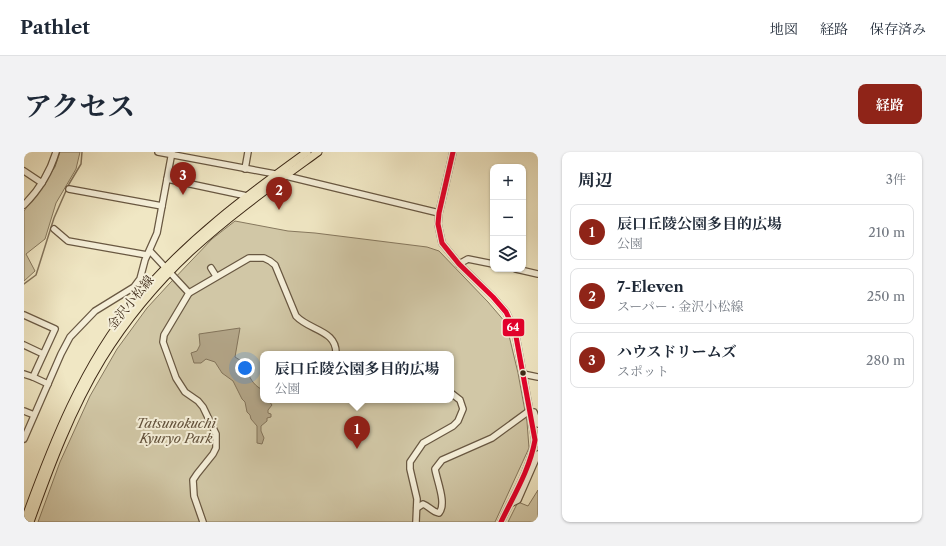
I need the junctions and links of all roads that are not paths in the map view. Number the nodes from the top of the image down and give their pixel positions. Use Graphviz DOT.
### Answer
graph roads {
  1 [pos="56,152"];
  2 [pos="158,152"];
  3 [pos="248,152"];
  4 [pos="304,152"];
  5 [pos="318,152"];
  6 [pos="453,152"];
  7 [pos="172,153"];
  8 [pos="245,169"];
  9 [pos="24,171"];
  10 [pos="276,174"];
  11 [pos="286,176"];
  12 [pos="167,179"];
  13 [pos="42,183"];
  14 [pos="69,190"];
  15 [pos="247,196"];
  16 [pos="24,205"];
  17 [pos="162,206"];
  18 [pos="439,212"];
  19 [pos="54,229"];
  20 [pos="148,253"];
  21 [pos="490,263"];
  22 [pos="458,264"];
  23 [pos="211,268"];
  24 [pos="167,271"];
  25 [pos="526,271"];
  26 [pos="538,274"];
  27 [pos="216,276"];
  28 [pos="189,293"];
  29 [pos="24,315"];
  30 [pos="24,345"];
  31 [pos="336,351"];
  32 [pos="43,354"];
  33 [pos="24,374"];
  34 [pos="523,374"];
  35 [pos="33,377"];
  36 [pos="538,377"];
  37 [pos="48,384"];
  38 [pos="454,395"];
  39 [pos="24,411"];
  40 [pos="529,412"];
  41 [pos="34,415"];
  42 [pos="538,424"];
  43 [pos="24,439"];
  44 [pos="538,454"];
  45 [pos="510,504"];
  46 [pos="417,508"];
  47 [pos="201,521"];
  48 [pos="24,522"];
  49 [pos="30,522"];
  50 [pos="416,522"];
  51 [pos="500,522"];
  1 -- 13 [label="street"];
  2 -- 7 [label="street"];
  3 -- 8 [label="street"];
  4 -- 10 [label="main road, 金沢小松線"];
  5 -- 11 [label="main road, 金沢小松線"];
  6 -- 18 [label="street"];
  7 -- 8 [label="street"];
  7 -- 12 [label="street"];
  8 -- 10 [label="street"];
  9 -- 13 [label="street"];
  10 -- 11 [label="street"];
  10 -- 15 [label="main road, 金沢小松線"];
  11 -- 18 [label="street"];
  11 -- 24 [label="main road, 金沢小松線"];
  12 -- 15 [label="street"];
  12 -- 17 [label="street"];
  13 -- 16 [label="street"];
  14 -- 17 [label="street"];
  15 -- 24 [label="main road, 金沢小松線"];
  17 -- 20 [label="street"];
  18 -- 22 [label="street"];
  19 -- 20 [label="street"];
  20 -- 24 [label="street"];
  20 -- 37 [label="street"];
  21 -- 22 [label="street"];
  22 -- 34 [label="street"];
  23 -- 27 [label="street"];
  24 -- 28 [label="street"];
  24 -- 48 [label="main road, 金沢小松線"];
  24 -- 49 [label="main road, 金沢小松線"];
  25 -- 26 [label="street"];
  27 -- 28 [label="street"];
  27 -- 31 [label="street"];
  28 -- 47 [label="street"];
  29 -- 32 [label="street"];
  30 -- 32 [label="street"];
  32 -- 35 [label="street"];
  33 -- 35 [label="street"];
  34 -- 36 [label="street"];
  34 -- 40 [label="street"];
  35 -- 37 [label="street"];
  37 -- 41 [label="street"];
  38 -- 46 [label="street"];
  39 -- 41 [label="street"];
  40 -- 42 [label="street"];
  40 -- 45 [label="street"];
  40 -- 46 [label="street"];
  41 -- 43 [label="street"];
  44 -- 45 [label="street"];
  45 -- 51 [label="street"];
  46 -- 50 [label="street"];
}
